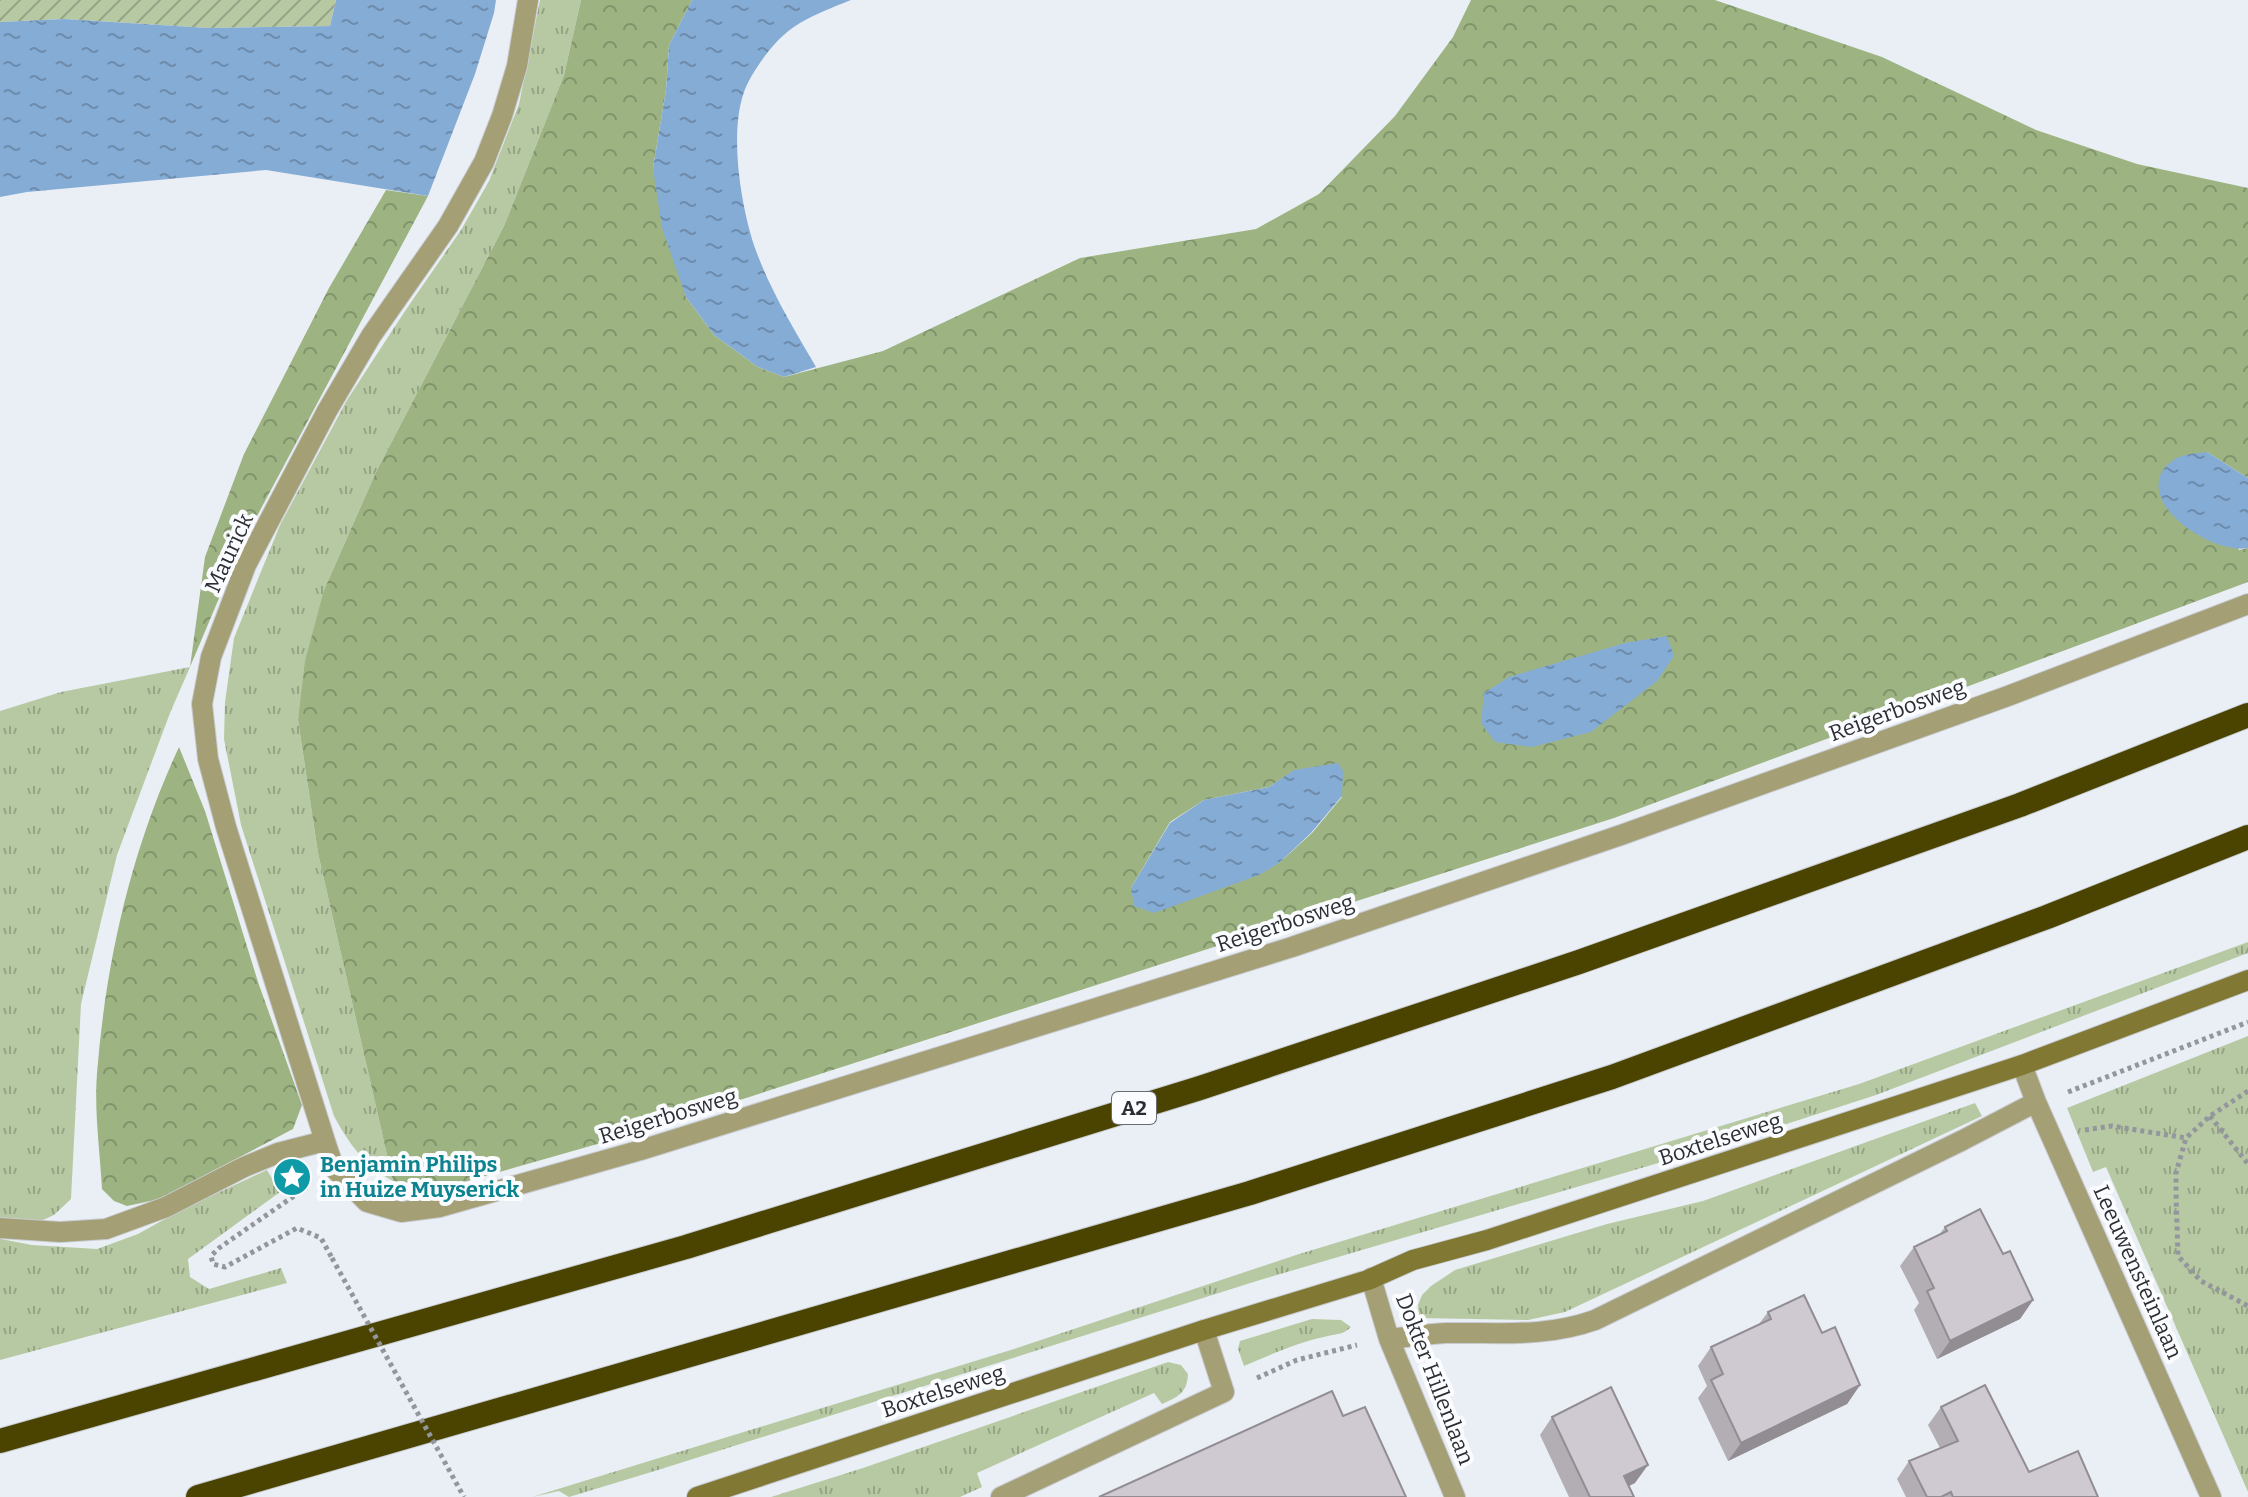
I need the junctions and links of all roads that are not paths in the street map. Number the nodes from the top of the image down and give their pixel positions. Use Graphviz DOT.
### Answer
graph roads {
  1 [pos="528,0"];
  2 [pos="2248,604"];
  3 [pos="2248,715"];
  4 [pos="2248,837"];
  5 [pos="2248,980"];
  6 [pos="2022,1065"];
  7 [pos="2036,1102"];
  8 [pos="325,1141"];
  9 [pos="334,1168"];
  10 [pos="0,1228"];
  11 [pos="1371,1278"];
  12 [pos="1204,1330"];
  13 [pos="1389,1339"];
  14 [pos="0,1441"];
  15 [pos="198,1497"];
  16 [pos="697,1497"];
  17 [pos="1001,1497"];
  18 [pos="1455,1497"];
  19 [pos="2211,1497"];
  1 -- 8 [label="street, Maurick"];
  2 -- 9 [label="street, Reigerbosweg"];
  3 -- 14 [label="highway, A2"];
  4 -- 15 [label="highway"];
  5 -- 6 [label="street, Boxtelseweg"];
  6 -- 7 [label="street, Leeuwensteinlaan"];
  6 -- 11 [label="street, Boxtelseweg"];
  7 -- 13 [label="street"];
  7 -- 19 [label="street, Leeuwensteinlaan"];
  8 -- 9 [label="street, Maurick"];
  8 -- 10 [label="street"];
  11 -- 12 [label="street, Boxtelseweg"];
  11 -- 13 [label="street, Dokter Hillenlaan"];
  12 -- 16 [label="street, Boxtelseweg"];
  12 -- 17 [label="street"];
  13 -- 18 [label="street, Dokter Hillenlaan"];
}
